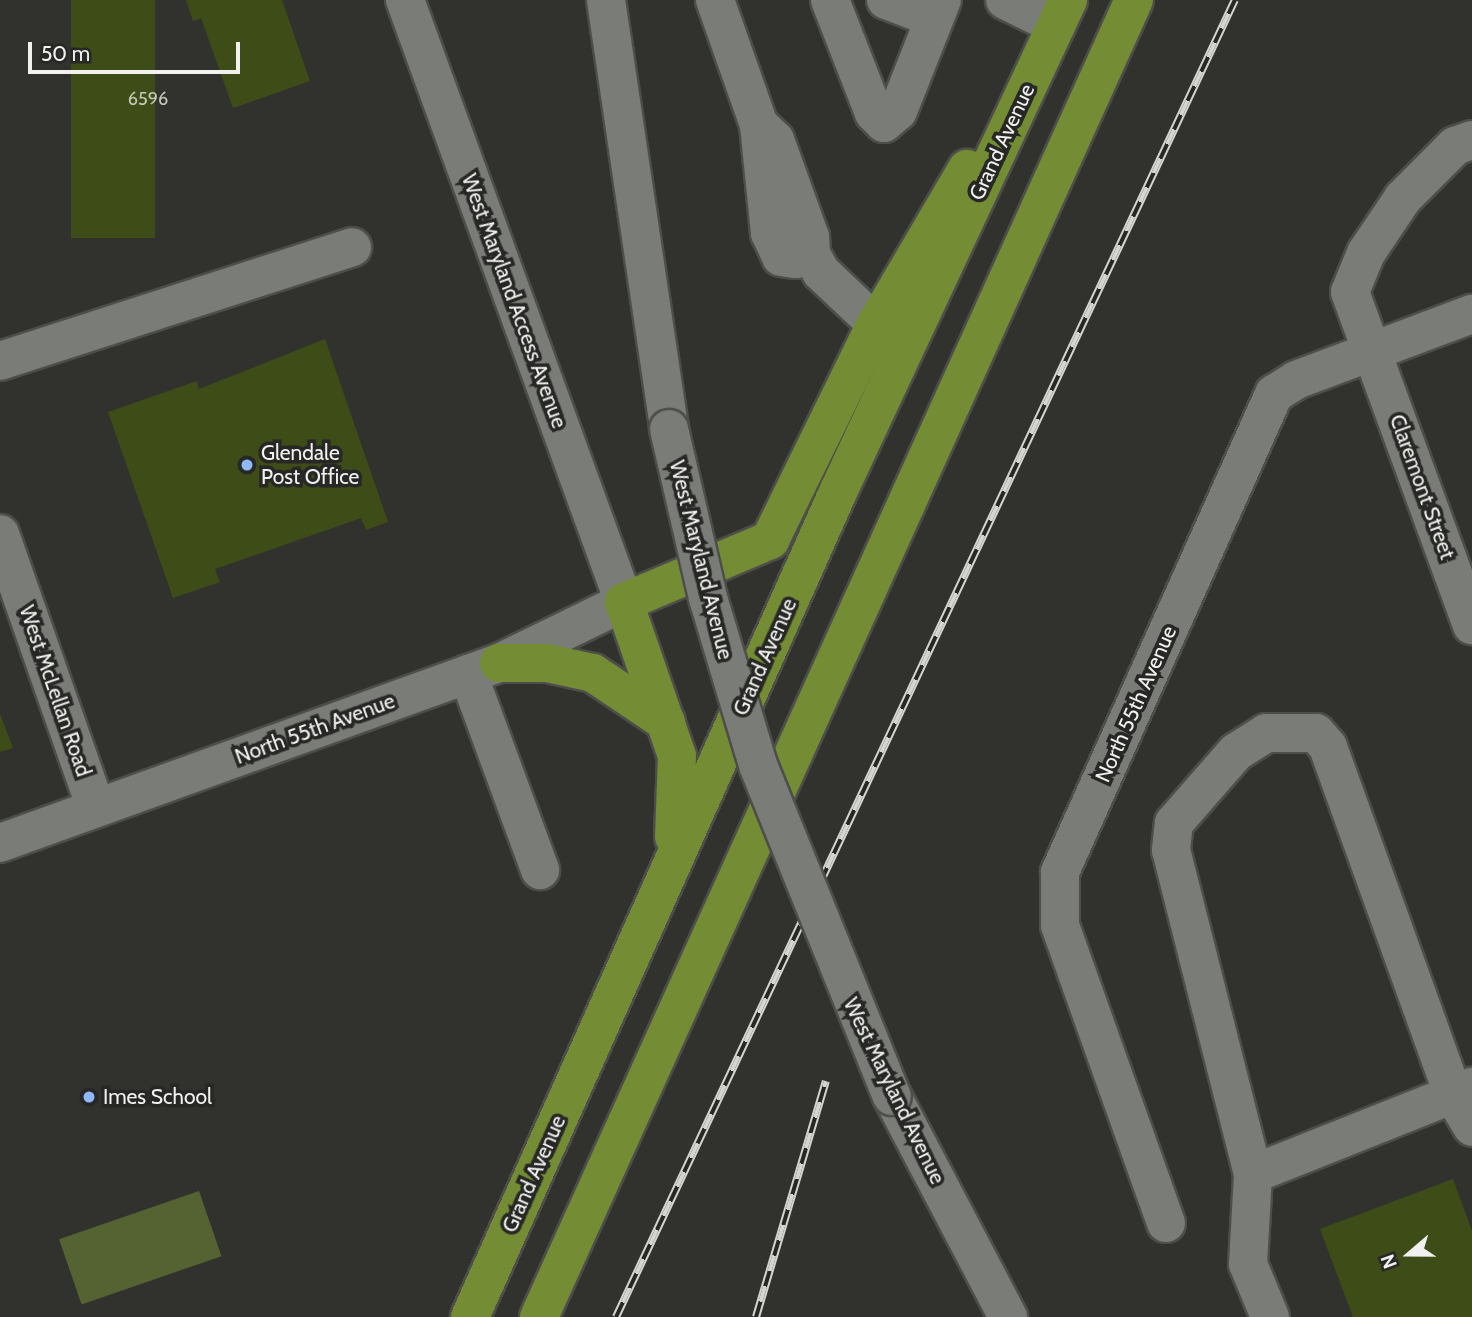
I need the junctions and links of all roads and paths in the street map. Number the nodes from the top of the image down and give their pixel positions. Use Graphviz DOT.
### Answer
graph roads {
  1 [pos="405,0"];
  2 [pos="606,0"];
  3 [pos="715,0"];
  4 [pos="830,0"];
  5 [pos="886,0"];
  6 [pos="1005,0"];
  7 [pos="1134,0"];
  8 [pos="938,9"];
  9 [pos="1062,13"];
  10 [pos="1472,140"];
  11 [pos="352,247"];
  12 [pos="1472,314"];
  13 [pos="876,324"];
  14 [pos="1373,350"];
  15 [pos="0,360"];
  16 [pos="0,534"];
  17 [pos="8,583"];
  18 [pos="624,602"];
  19 [pos="1472,625"];
  20 [pos="484,669"];
  21 [pos="666,722"];
  22 [pos="96,808"];
  23 [pos="0,843"];
  24 [pos="540,870"];
  25 [pos="664,887"];
  26 [pos="1462,1091"];
  27 [pos="1472,1127"];
  28 [pos="1253,1174"];
  29 [pos="1166,1223"];
  30 [pos="470,1317"];
  31 [pos="539,1317"];
  32 [pos="1008,1317"];
  33 [pos="1270,1317"];
  1 -- 18 [label="street, West Maryland Access Avenue"];
  2 -- 32 [label="street, West Maryland Avenue, bridge"];
  3 -- 13 [label="street"];
  4 -- 8 [label="street"];
  5 -- 8 [label="street"];
  6 -- 9 [label="street"];
  7 -- 31 [label="highway"];
  9 -- 13 [label="highway"];
  9 -- 25 [label="highway, Grand Avenue"];
  10 -- 14 [label="street, Claremont Street"];
  11 -- 15 [label="street"];
  12 -- 14 [label="street, North 55th Avenue"];
  13 -- 18 [label="highway"];
  14 -- 19 [label="street, Claremont Street"];
  14 -- 29 [label="street, North 55th Avenue"];
  16 -- 17 [label="street, West McLellan Road"];
  17 -- 22 [label="street, West McLellan Road"];
  18 -- 20 [label="street, North 55th Avenue"];
  18 -- 21 [label="highway"];
  20 -- 21 [label="highway"];
  20 -- 22 [label="street, North 55th Avenue"];
  20 -- 24 [label="street"];
  21 -- 25 [label="highway"];
  22 -- 23 [label="street, North 55th Avenue"];
  25 -- 30 [label="highway, Grand Avenue"];
  26 -- 27 [label="street"];
  26 -- 28 [label="street"];
  26 -- 28 [label="street"];
  28 -- 33 [label="street"];
}
